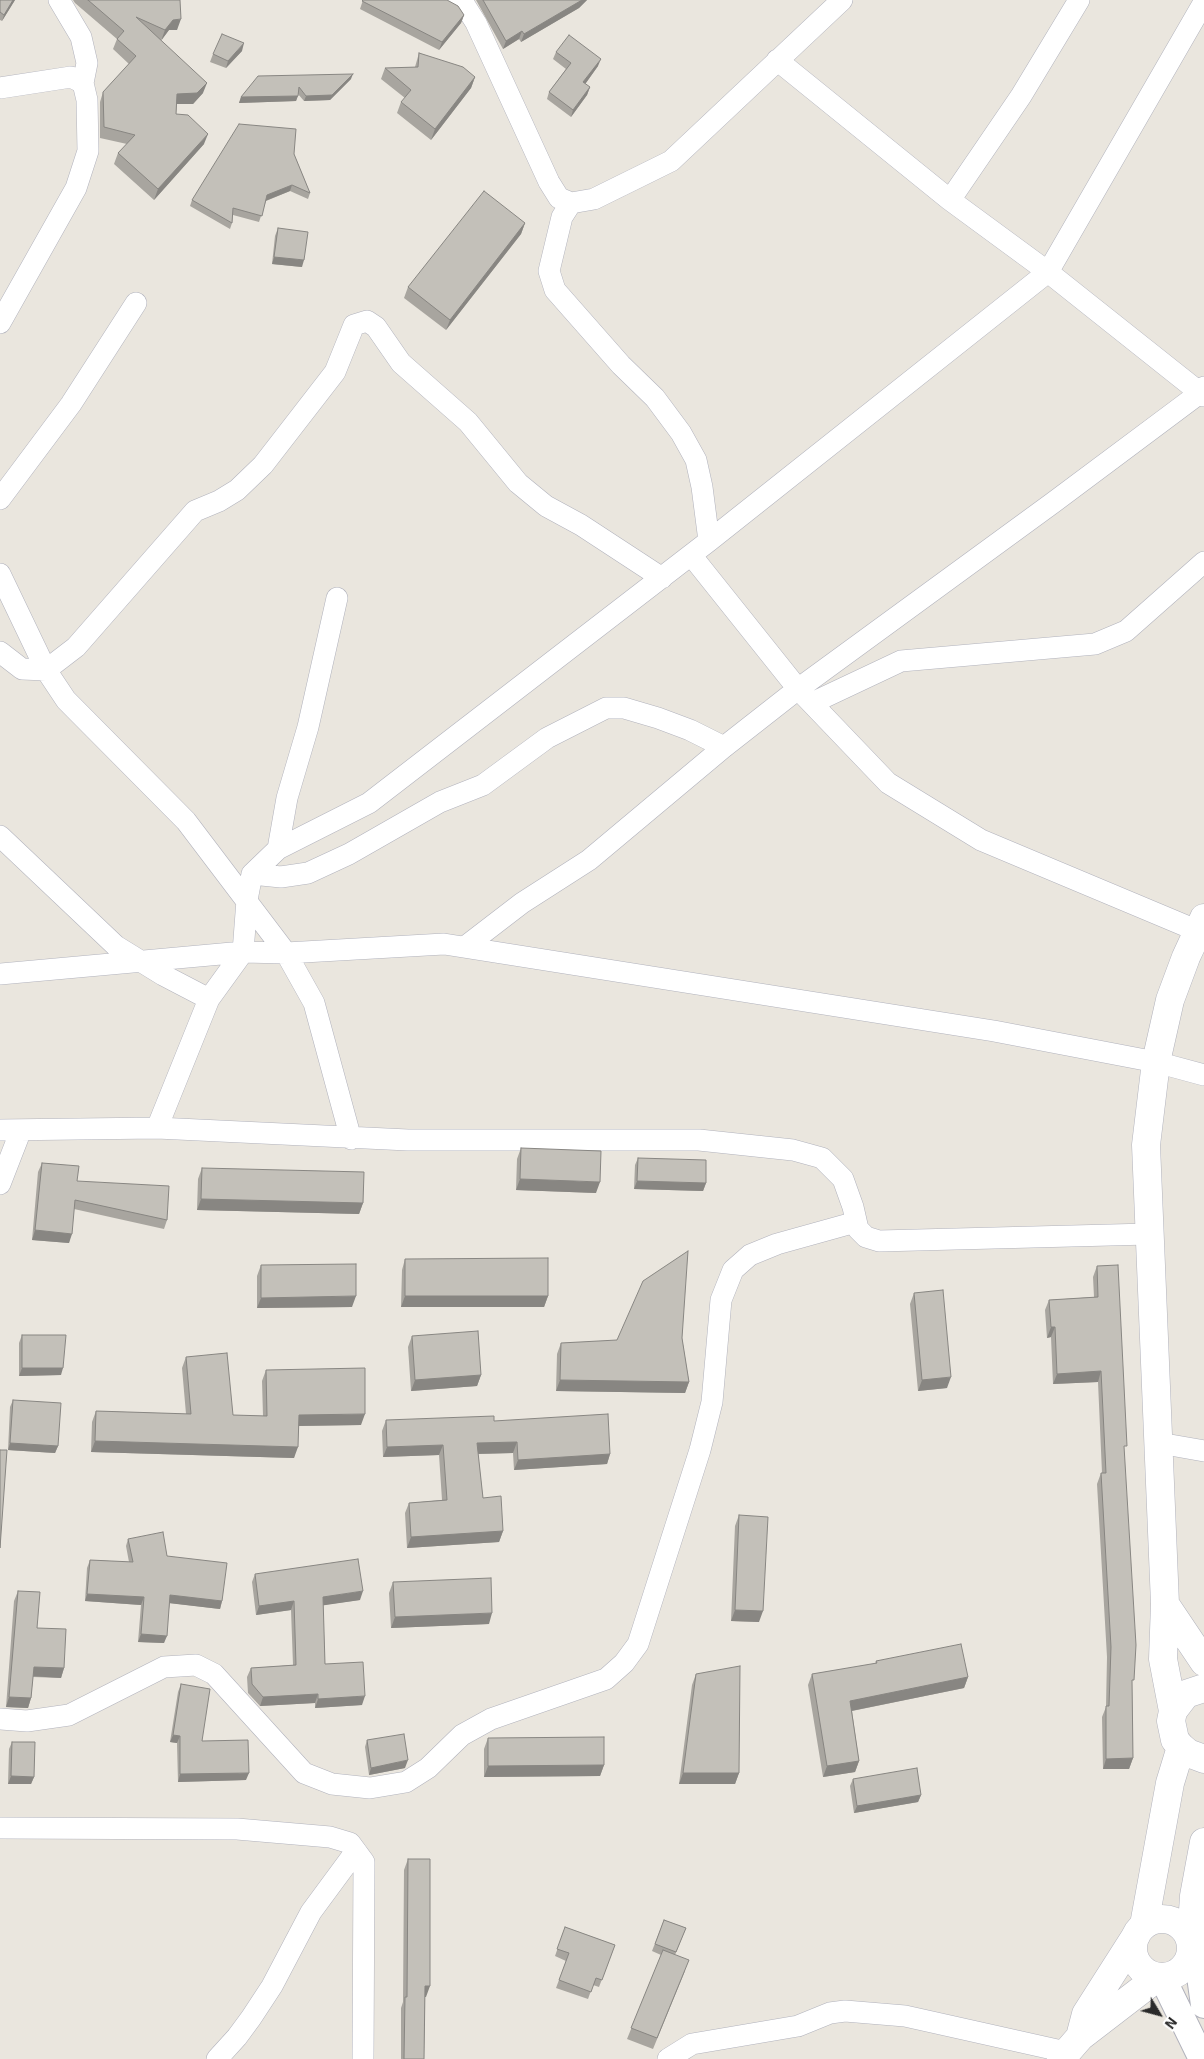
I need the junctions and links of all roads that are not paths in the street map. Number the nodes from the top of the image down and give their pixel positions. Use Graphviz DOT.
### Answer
graph roads {
  1 [pos="59,0"];
  2 [pos="454,0"];
  3 [pos="842,0"];
  4 [pos="1079,0"];
  5 [pos="1204,2"];
  6 [pos="777,60"];
  7 [pos="83,82"];
  8 [pos="0,88"];
  9 [pos="950,200"];
  10 [pos="571,203"];
  11 [pos="1048,272"];
  12 [pos="136,303"];
  13 [pos="0,323"];
  14 [pos="1203,392"];
  15 [pos="0,499"];
  16 [pos="709,541"];
  17 [pos="690,555"];
  18 [pos="1204,562"];
  19 [pos="0,574"];
  20 [pos="662,578"];
  21 [pos="336,598"];
  22 [pos="0,652"];
  23 [pos="46,670"];
  24 [pos="805,696"];
  25 [pos="724,747"];
  26 [pos="0,836"];
  27 [pos="278,849"];
  28 [pos="252,874"];
  29 [pos="247,900"];
  30 [pos="1201,925"];
  31 [pos="466,946"];
  32 [pos="242,952"];
  33 [pos="286,953"];
  34 [pos="141,962"];
  35 [pos="0,974"];
  36 [pos="209,999"];
  37 [pos="1156,1062"];
  38 [pos="1204,1075"];
  39 [pos="157,1128"];
  40 [pos="0,1130"];
  41 [pos="21,1130"];
  42 [pos="351,1139"];
  43 [pos="0,1184"];
  44 [pos="856,1222"];
  45 [pos="1149,1234"];
  46 [pos="1159,1443"];
  47 [pos="1204,1451"];
  48 [pos="1165,1604"];
  49 [pos="1204,1662"];
  50 [pos="1204,1688"];
  51 [pos="1173,1712"];
  52 [pos="0,1719"];
  53 [pos="1192,1753"];
  54 [pos="0,1828"];
  55 [pos="356,1851"];
  56 [pos="1203,1852"];
  57 [pos="1141,1929"];
  58 [pos="1191,1945"];
  59 [pos="1160,1977"];
  60 [pos="1204,2005"];
  61 [pos="1069,2049"];
  62 [pos="217,2059"];
  63 [pos="363,2059"];
  64 [pos="668,2059"];
  65 [pos="1202,2059"];
  1 -- 7 [label="street"];
  2 -- 10 [label="street"];
  3 -- 6 [label="street"];
  4 -- 9 [label="street"];
  5 -- 11 [label="street"];
  6 -- 9 [label="street"];
  6 -- 10 [label="street"];
  7 -- 8 [label="street"];
  7 -- 13 [label="street"];
  9 -- 11 [label="street"];
  10 -- 16 [label="street"];
  11 -- 14 [label="street"];
  11 -- 16 [label="street"];
  12 -- 15 [label="street"];
  14 -- 24 [label="street"];
  16 -- 17 [label="street"];
  17 -- 20 [label="street"];
  17 -- 24 [label="street"];
  18 -- 24 [label="street"];
  19 -- 23 [label="street"];
  20 -- 23 [label="street"];
  20 -- 27 [label="street"];
  21 -- 27 [label="street"];
  22 -- 23 [label="street"];
  23 -- 29 [label="street"];
  24 -- 25 [label="street"];
  24 -- 30 [label="street"];
  25 -- 28 [label="street"];
  25 -- 31 [label="street"];
  26 -- 34 [label="street"];
  27 -- 28 [label="street"];
  28 -- 29 [label="street"];
  29 -- 32 [label="street"];
  29 -- 33 [label="street"];
  30 -- 37 [label="main road"];
  31 -- 33 [label="street"];
  31 -- 37 [label="street"];
  32 -- 33 [label="street"];
  32 -- 34 [label="street"];
  32 -- 36 [label="street"];
  33 -- 42 [label="street"];
  34 -- 35 [label="street"];
  34 -- 36 [label="street"];
  36 -- 39 [label="street"];
  37 -- 38 [label="street"];
  37 -- 45 [label="main road"];
  39 -- 41 [label="street"];
  39 -- 42 [label="street"];
  40 -- 41 [label="street"];
  41 -- 43 [label="street"];
  42 -- 44 [label="street"];
  44 -- 45 [label="street"];
  44 -- 52 [label="street"];
  45 -- 46 [label="main road"];
  46 -- 47 [label="street"];
  46 -- 48 [label="main road"];
  48 -- 49 [label="main road"];
  48 -- 51 [label="main road"];
  50 -- 51 [label="main road"];
  51 -- 53 [label="main road"];
  53 -- 57 [label="main road"];
  54 -- 55 [label="street"];
  55 -- 62 [label="street"];
  55 -- 63 [label="street"];
  56 -- 58 [label="main road"];
  57 -- 58 [label="main road"];
  57 -- 59 [label="main road"];
  57 -- 61 [label="main road"];
  58 -- 59 [label="main road"];
  58 -- 60 [label="street"];
  59 -- 61 [label="main road"];
  59 -- 65 [label="street"];
  61 -- 64 [label="street"];
}
